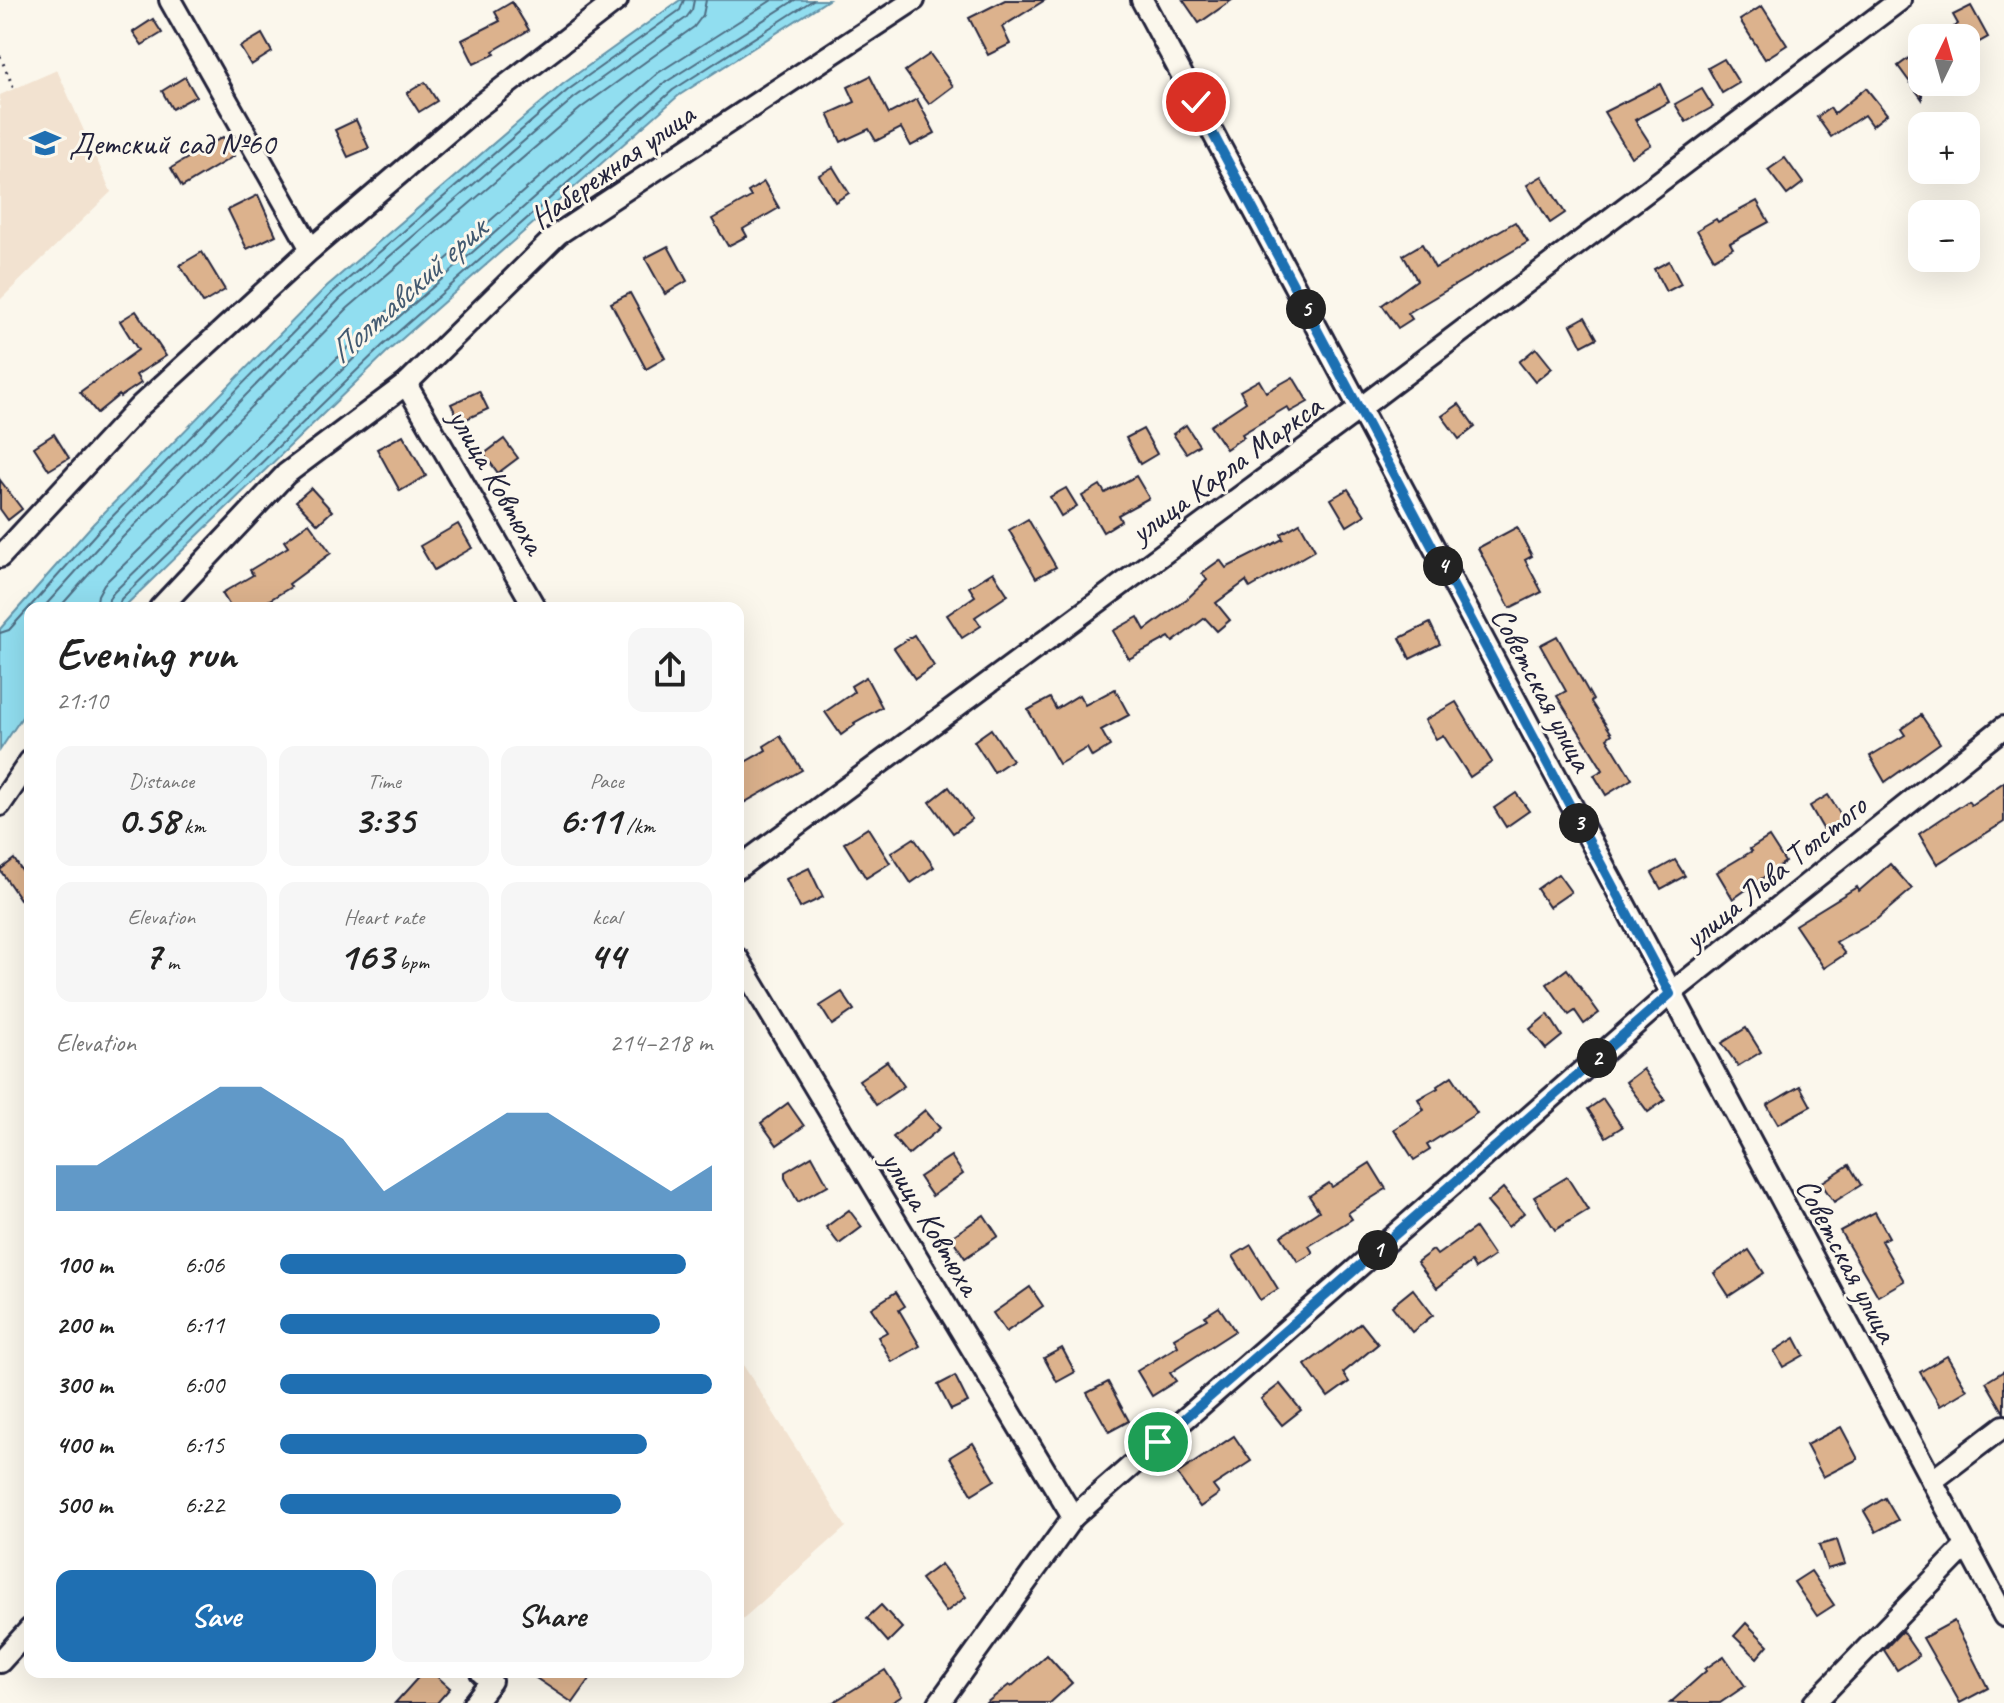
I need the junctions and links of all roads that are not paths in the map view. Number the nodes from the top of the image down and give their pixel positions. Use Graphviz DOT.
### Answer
graph roads {
  1 [pos="170,0"];
  2 [pos="617,0"];
  3 [pos="914,0"];
  4 [pos="1142,0"];
  5 [pos="1900,0"];
  6 [pos="311,249"];
  7 [pos="406,384"];
  8 [pos="1359,409"];
  9 [pos="0,557"];
  10 [pos="166,602"];
  11 [pos="532,602"];
  12 [pos="2004,727"];
  13 [pos="24,770"];
  14 [pos="0,805"];
  15 [pos="744,864"];
  16 [pos="744,969"];
  17 [pos="1670,994"];
  18 [pos="2004,1426"];
  19 [pos="1932,1481"];
  20 [pos="1073,1517"];
  21 [pos="1966,1546"];
  22 [pos="2004,1616"];
  23 [pos="24,1636"];
  24 [pos="0,1662"];
  25 [pos="488,1678"];
  26 [pos="474,1703"];
  27 [pos="939,1703"];
  28 [pos="1814,1703"];
  1 -- 6 [label="street"];
  2 -- 6 [label="street"];
  3 -- 7 [label="street, Набережная улица"];
  4 -- 8 [label="street, Советская улица"];
  5 -- 8 [label="street, улица Карла Маркса"];
  6 -- 9 [label="street"];
  7 -- 10 [label="street, Набережная улица"];
  7 -- 11 [label="street, улица Ковтюха"];
  8 -- 15 [label="street, улица Карла Маркса"];
  8 -- 17 [label="street, Советская улица"];
  12 -- 17 [label="street, улица Льва Толстого"];
  13 -- 14 [label="street"];
  16 -- 20 [label="street, улица Ковтюха"];
  17 -- 19 [label="street, Советская улица"];
  17 -- 20 [label="street, улица Льва Толстого"];
  18 -- 19 [label="street"];
  19 -- 21 [label="street, Советская улица"];
  20 -- 27 [label="street, улица Льва Толстого"];
  21 -- 22 [label="street, Советская улица"];
  21 -- 28 [label="street"];
  23 -- 24 [label="street"];
  25 -- 26 [label="street"];
}
